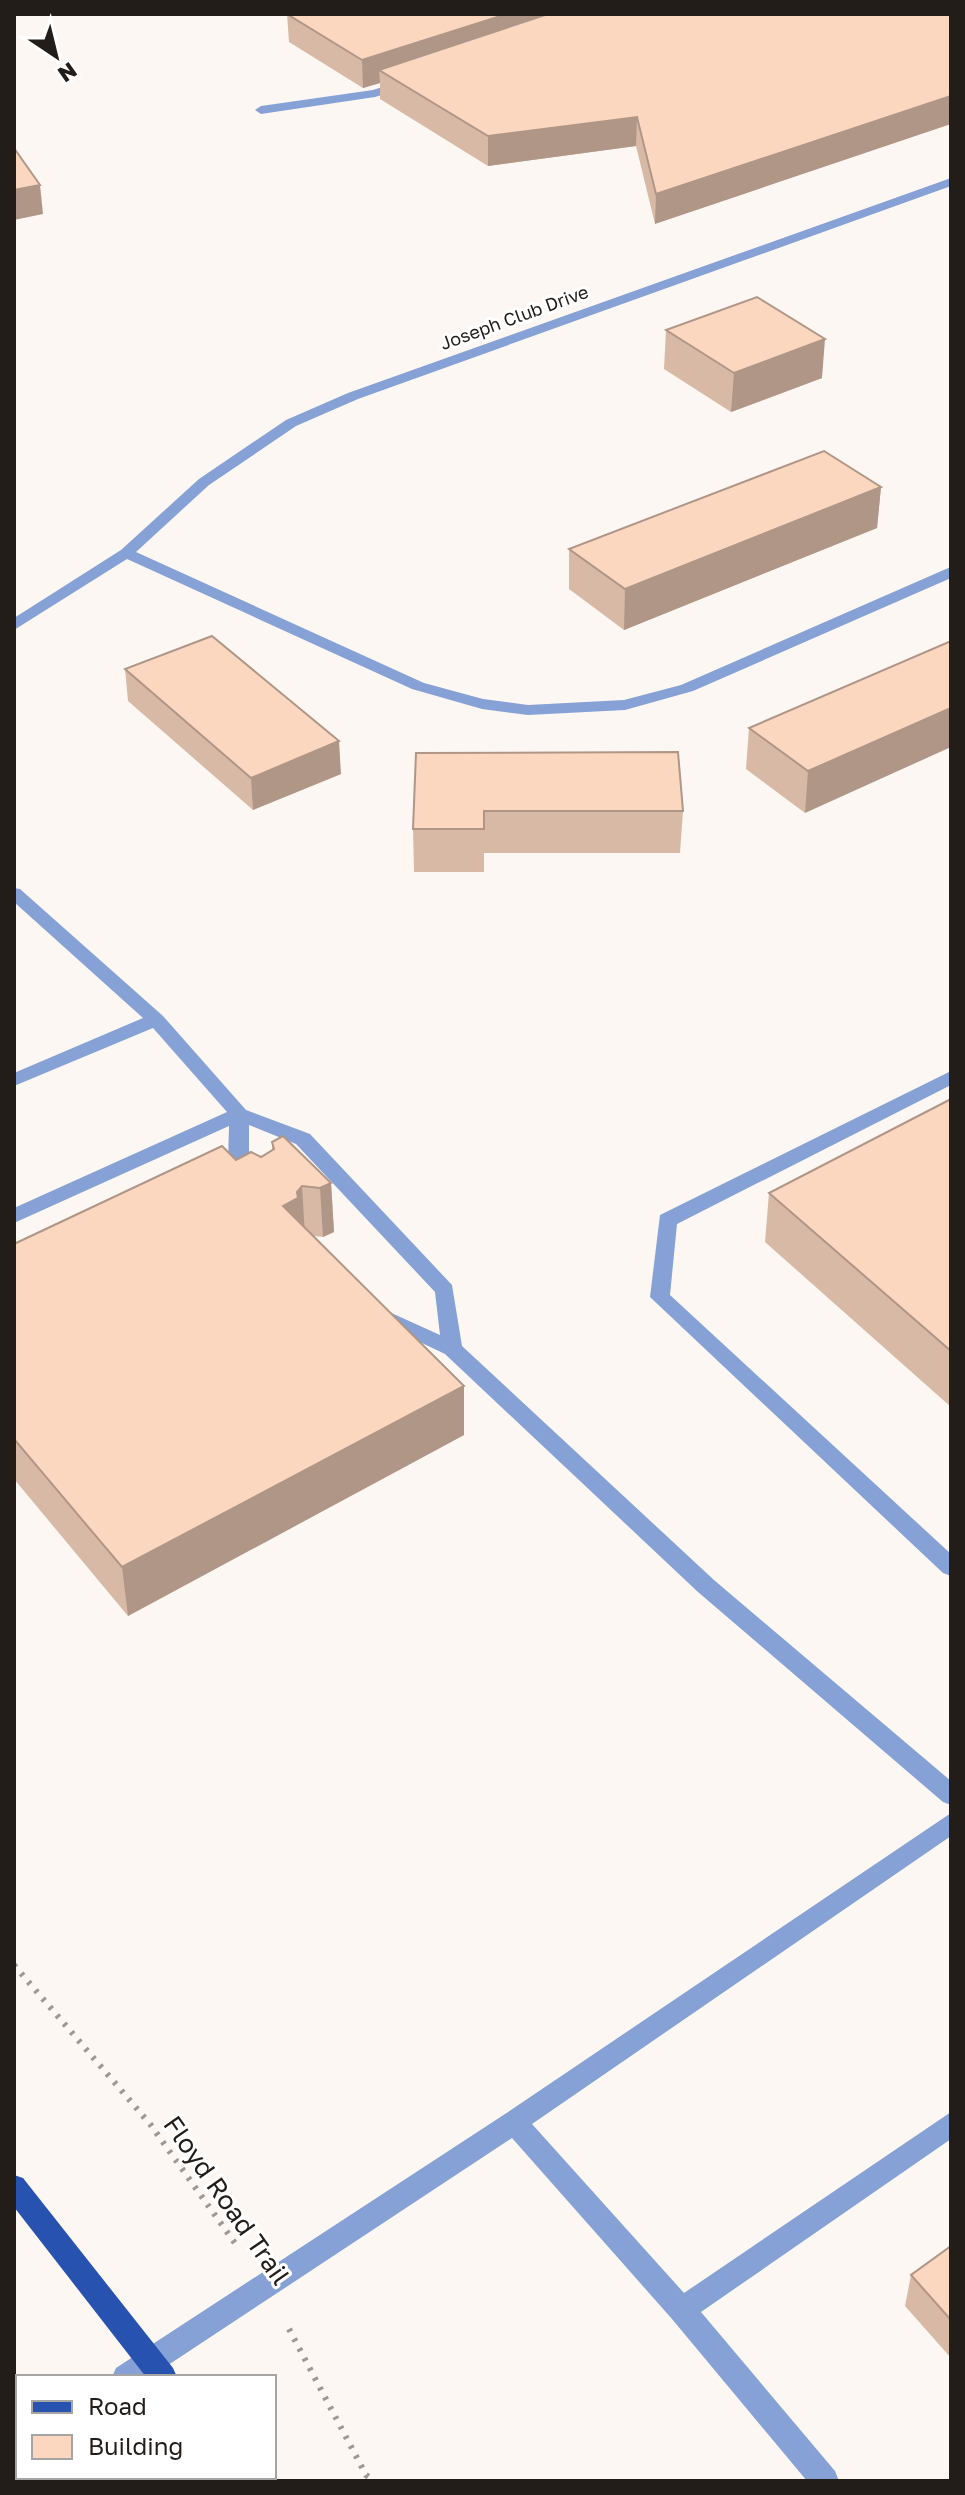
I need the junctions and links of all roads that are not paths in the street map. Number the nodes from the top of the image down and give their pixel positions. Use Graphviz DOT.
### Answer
graph roads {
  1 [pos="420,78"];
  2 [pos="261,110"];
  3 [pos="951,182"];
  4 [pos="126,553"];
  5 [pos="951,572"];
  6 [pos="14,625"];
  7 [pos="14,893"];
  8 [pos="156,1020"];
  9 [pos="951,1077"];
  10 [pos="14,1080"];
  11 [pos="239,1114"];
  12 [pos="265,1196"];
  13 [pos="14,1216"];
  14 [pos="372,1303"];
  15 [pos="452,1349"];
  16 [pos="951,1567"];
  17 [pos="951,1795"];
  18 [pos="951,1823"];
  19 [pos="514,2122"];
  20 [pos="951,2124"];
  21 [pos="14,2187"];
  22 [pos="682,2310"];
  23 [pos="156,2369"];
  24 [pos="134,2375"];
  25 [pos="825,2481"];
  1 -- 2 [label="street"];
  3 -- 4 [label="street, Joseph Club Drive"];
  4 -- 5 [label="street"];
  4 -- 6 [label="street, Joseph Club Drive"];
  7 -- 8 [label="street"];
  8 -- 10 [label="street"];
  8 -- 11 [label="street"];
  9 -- 16 [label="street"];
  11 -- 12 [label="street"];
  11 -- 13 [label="street"];
  11 -- 15 [label="street"];
  14 -- 15 [label="street"];
  15 -- 17 [label="street"];
  18 -- 19 [label="street"];
  19 -- 22 [label="street"];
  19 -- 23 [label="street"];
  20 -- 22 [label="street"];
  21 -- 23 [label="main road"];
  22 -- 25 [label="street"];
  23 -- 24 [label="street"];
}
